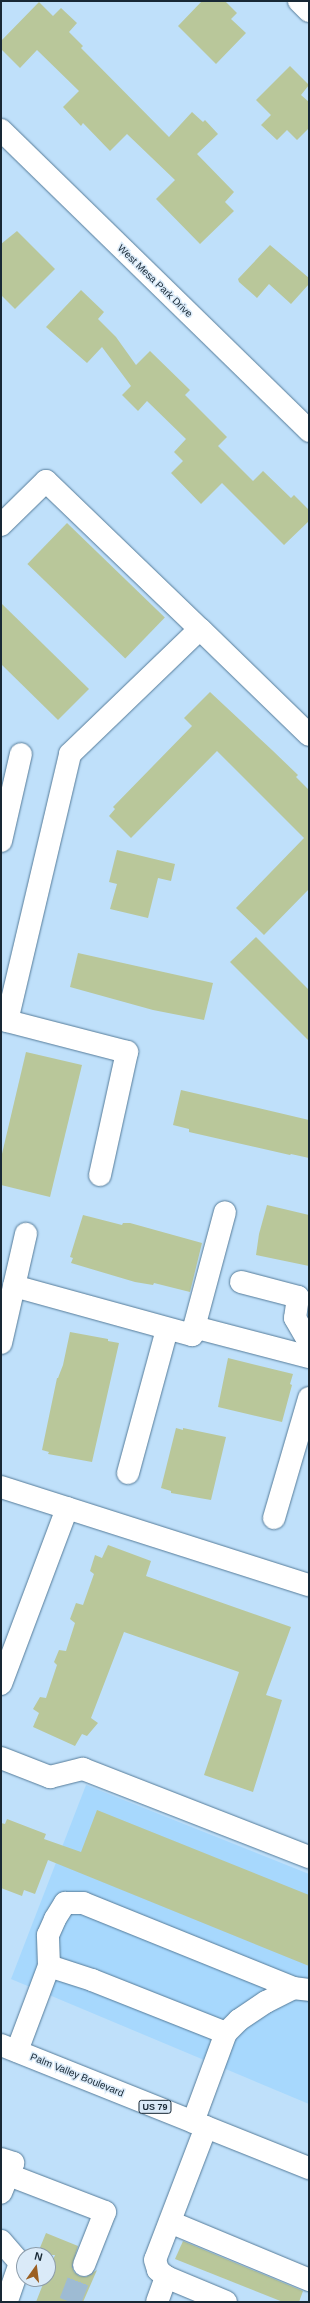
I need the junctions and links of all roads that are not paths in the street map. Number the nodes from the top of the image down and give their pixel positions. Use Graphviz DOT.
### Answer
graph roads {
  1 [pos="299,1"];
  2 [pos="309,11"];
  3 [pos="1,130"];
  4 [pos="309,431"];
  5 [pos="1,525"];
  6 [pos="200,629"];
  7 [pos="309,734"];
  8 [pos="21,754"];
  9 [pos="1,841"];
  10 [pos="4,1020"];
  11 [pos="100,1175"];
  12 [pos="225,1212"];
  13 [pos="26,1234"];
  14 [pos="241,1282"];
  15 [pos="14,1286"];
  16 [pos="194,1327"];
  17 [pos="167,1329"];
  18 [pos="309,1342"];
  19 [pos="1,1343"];
  20 [pos="309,1357"];
  21 [pos="309,1398"];
  22 [pos="128,1473"];
  23 [pos="1,1487"];
  24 [pos="67,1508"];
  25 [pos="274,1518"];
  26 [pos="309,1585"];
  27 [pos="1,1684"];
  28 [pos="1,1758"];
  29 [pos="309,1857"];
  30 [pos="49,1966"];
  31 [pos="301,1989"];
  32 [pos="226,2033"];
  33 [pos="9,2048"];
  34 [pos="200,2125"];
  35 [pos="309,2168"];
  36 [pos="4,2176"];
  37 [pos="170,2222"];
  38 [pos="1,2241"];
  39 [pos="84,2265"];
  40 [pos="166,2277"];
  41 [pos="309,2280"];
  42 [pos="7,2300"];
  43 [pos="157,2302"];
  44 [pos="226,2302"];
  1 -- 2 [label="main road"];
  3 -- 4 [label="main road, West Mesa Park Drive"];
  5 -- 6 [label="main road"];
  6 -- 7 [label="main road"];
  6 -- 10 [label="main road"];
  8 -- 9 [label="main road"];
  10 -- 11 [label="main road"];
  12 -- 16 [label="main road"];
  13 -- 15 [label="main road"];
  14 -- 18 [label="main road"];
  15 -- 17 [label="main road"];
  15 -- 19 [label="main road"];
  16 -- 17 [label="main road"];
  16 -- 20 [label="main road"];
  17 -- 22 [label="main road"];
  21 -- 25 [label="main road"];
  23 -- 24 [label="main road"];
  24 -- 26 [label="main road"];
  24 -- 27 [label="main road"];
  28 -- 29 [label="main road"];
  30 -- 31 [label="main road"];
  30 -- 32 [label="main road"];
  30 -- 33 [label="main road"];
  31 -- 32 [label="main road"];
  32 -- 34 [label="main road"];
  33 -- 34 [label="main road, Palm Valley Boulevard / US 79"];
  34 -- 35 [label="main road, Palm Valley Boulevard / US 79"];
  34 -- 37 [label="main road"];
  36 -- 39 [label="main road"];
  37 -- 40 [label="main road"];
  37 -- 41 [label="main road"];
  38 -- 42 [label="main road"];
  40 -- 43 [label="main road"];
  40 -- 44 [label="main road"];
}
